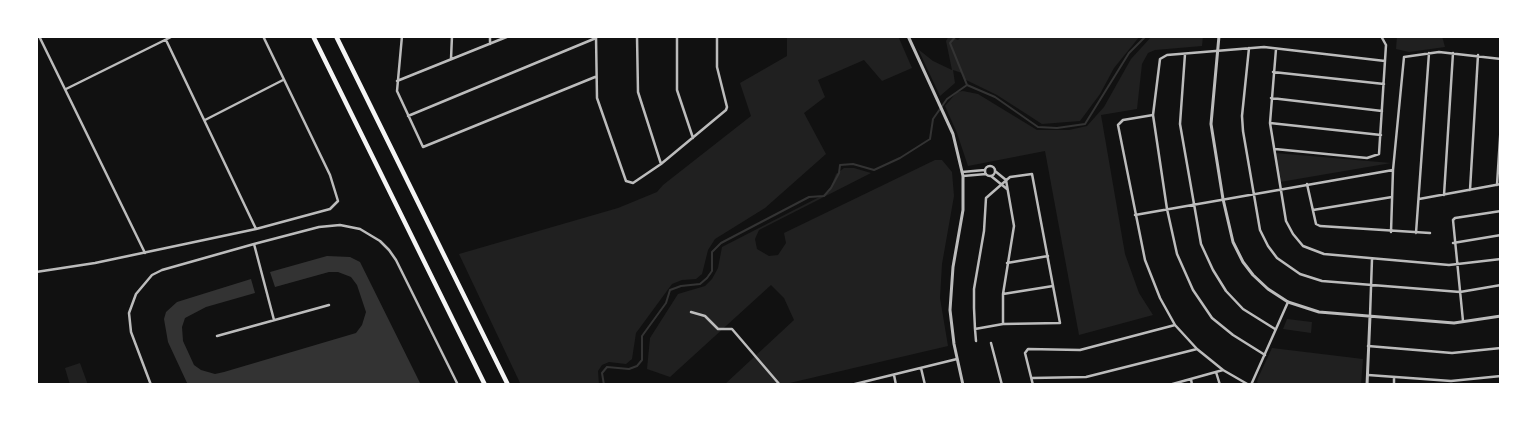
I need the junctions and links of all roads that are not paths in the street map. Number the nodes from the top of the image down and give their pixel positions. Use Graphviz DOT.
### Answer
graph roads {
  1 [pos="39,36"];
  2 [pos="173,36"];
  3 [pos="263,36"];
  4 [pos="313,36"];
  5 [pos="336,36"];
  6 [pos="402,36"];
  7 [pos="452,36"];
  8 [pos="490,36"];
  9 [pos="509,36"];
  10 [pos="637,36"];
  11 [pos="677,36"];
  12 [pos="717,36"];
  13 [pos="908,36"];
  14 [pos="1219,36"];
  15 [pos="1381,36"];
  16 [pos="596,37"];
  17 [pos="166,40"];
  18 [pos="490,44"];
  19 [pos="1249,48"];
  20 [pos="1276,49"];
  21 [pos="1218,52"];
  22 [pos="1428,53"];
  23 [pos="1453,53"];
  24 [pos="1185,54"];
  25 [pos="1478,55"];
  26 [pos="1501,58"];
  27 [pos="451,59"];
  28 [pos="1385,61"];
  29 [pos="1273,72"];
  30 [pos="595,77"];
  31 [pos="283,80"];
  32 [pos="397,81"];
  33 [pos="1384,84"];
  34 [pos="66,89"];
  35 [pos="1271,98"];
  36 [pos="1382,111"];
  37 [pos="1153,115"];
  38 [pos="408,116"];
  39 [pos="205,120"];
  40 [pos="1270,122"];
  41 [pos="1501,124"];
  42 [pos="1382,135"];
  43 [pos="693,138"];
  44 [pos="1275,149"];
  45 [pos="661,164"];
  46 [pos="985,170"];
  47 [pos="996,170"];
  48 [pos="1394,170"];
  49 [pos="962,172"];
  50 [pos="986,174"];
  51 [pos="963,176"];
  52 [pos="991,176"];
  53 [pos="1006,180"];
  54 [pos="1001,184"];
  55 [pos="1307,184"];
  56 [pos="1501,184"];
  57 [pos="1496,185"];
  58 [pos="1281,188"];
  59 [pos="1007,189"];
  60 [pos="1470,190"];
  61 [pos="1254,193"];
  62 [pos="1444,194"];
  63 [pos="1392,197"];
  64 [pos="1223,199"];
  65 [pos="1419,199"];
  66 [pos="1193,204"];
  67 [pos="1167,209"];
  68 [pos="1313,210"];
  69 [pos="1501,211"];
  70 [pos="1135,215"];
  71 [pos="256,229"];
  72 [pos="1391,232"];
  73 [pos="1416,233"];
  74 [pos="1430,233"];
  75 [pos="1501,235"];
  76 [pos="1453,243"];
  77 [pos="254,244"];
  78 [pos="145,253"];
  79 [pos="1048,256"];
  80 [pos="1372,258"];
  81 [pos="1501,259"];
  82 [pos="1008,263"];
  83 [pos="1456,265"];
  84 [pos="36,272"];
  85 [pos="1054,285"];
  86 [pos="1371,285"];
  87 [pos="1501,285"];
  88 [pos="1460,292"];
  89 [pos="1003,294"];
  90 [pos="1288,302"];
  91 [pos="329,305"];
  92 [pos="691,312"];
  93 [pos="1370,316"];
  94 [pos="1501,316"];
  95 [pos="274,320"];
  96 [pos="1464,323"];
  97 [pos="1004,324"];
  98 [pos="1175,325"];
  99 [pos="1275,329"];
  100 [pos="975,330"];
  101 [pos="218,336"];
  102 [pos="976,341"];
  103 [pos="992,343"];
  104 [pos="1368,346"];
  105 [pos="1501,348"];
  106 [pos="1197,349"];
  107 [pos="1264,355"];
  108 [pos="957,359"];
  109 [pos="922,368"];
  110 [pos="1223,370"];
  111 [pos="1216,372"];
  112 [pos="1367,374"];
  113 [pos="894,375"];
  114 [pos="1501,376"];
  115 [pos="1394,377"];
  116 [pos="1031,378"];
  117 [pos="1191,379"];
  118 [pos="1424,380"];
  119 [pos="1479,380"];
  120 [pos="865,383"];
  121 [pos="1451,383"];
  122 [pos="151,385"];
  123 [pos="458,385"];
  124 [pos="485,385"];
  125 [pos="508,385"];
  126 [pos="780,385"];
  127 [pos="851,385"];
  128 [pos="896,385"];
  129 [pos="925,385"];
  130 [pos="963,385"];
  131 [pos="1002,385"];
  132 [pos="1033,385"];
  133 [pos="1169,385"];
  134 [pos="1192,385"];
  135 [pos="1220,385"];
  136 [pos="1250,385"];
  137 [pos="1367,385"];
  138 [pos="1394,385"];
  139 [pos="1424,385"];
  140 [pos="1480,385"];
  1 -- 34 [label="street"];
  2 -- 17 [label="street"];
  3 -- 31 [label="street"];
  4 -- 124 [label="highway"];
  5 -- 125 [label="highway"];
  6 -- 32 [label="street"];
  7 -- 27 [label="street"];
  8 -- 18 [label="street"];
  9 -- 18 [label="street"];
  10 -- 45 [label="street"];
  11 -- 43 [label="street"];
  12 -- 43 [label="street"];
  13 -- 49 [label="street"];
  14 -- 21 [label="street"];
  15 -- 28 [label="street"];
  16 -- 30 [label="street"];
  16 -- 38 [label="street"];
  17 -- 34 [label="street"];
  17 -- 39 [label="street"];
  18 -- 27 [label="street"];
  19 -- 20 [label="street"];
  19 -- 21 [label="street"];
  19 -- 61 [label="street"];
  20 -- 28 [label="street"];
  20 -- 29 [label="street"];
  21 -- 24 [label="street"];
  21 -- 64 [label="street"];
  22 -- 23 [label="street"];
  22 -- 48 [label="street"];
  22 -- 65 [label="street"];
  23 -- 25 [label="street"];
  23 -- 62 [label="street"];
  24 -- 37 [label="street"];
  24 -- 66 [label="street"];
  25 -- 26 [label="street"];
  25 -- 60 [label="street"];
  27 -- 32 [label="street"];
  28 -- 33 [label="street"];
  29 -- 33 [label="street"];
  29 -- 35 [label="street"];
  30 -- 38 [label="street"];
  30 -- 45 [label="street"];
  31 -- 39 [label="street"];
  31 -- 71 [label="street"];
  32 -- 38 [label="street"];
  33 -- 36 [label="street"];
  34 -- 78 [label="street"];
  35 -- 36 [label="street"];
  35 -- 40 [label="street"];
  36 -- 42 [label="street"];
  37 -- 67 [label="street"];
  37 -- 70 [label="street"];
  39 -- 71 [label="street"];
  40 -- 42 [label="street"];
  40 -- 44 [label="street"];
  41 -- 57 [label="street"];
  42 -- 44 [label="street"];
  43 -- 45 [label="street"];
  44 -- 58 [label="street"];
  46 -- 47 [label="street"];
  46 -- 49 [label="street"];
  46 -- 50 [label="street"];
  47 -- 52 [label="street"];
  47 -- 53 [label="street"];
  48 -- 55 [label="street"];
  48 -- 63 [label="street"];
  49 -- 51 [label="street"];
  50 -- 51 [label="street"];
  50 -- 52 [label="street"];
  51 -- 108 [label="street"];
  52 -- 54 [label="street"];
  53 -- 54 [label="street"];
  53 -- 59 [label="street"];
  53 -- 79 [label="street"];
  54 -- 59 [label="street"];
  54 -- 100 [label="street"];
  55 -- 58 [label="street"];
  55 -- 68 [label="street"];
  56 -- 57 [label="street"];
  57 -- 60 [label="street"];
  58 -- 61 [label="street"];
  58 -- 80 [label="street"];
  59 -- 82 [label="street"];
  60 -- 62 [label="street"];
  61 -- 64 [label="street"];
  61 -- 86 [label="street"];
  62 -- 65 [label="street"];
  63 -- 68 [label="street"];
  63 -- 72 [label="street"];
  64 -- 66 [label="street"];
  64 -- 90 [label="street"];
  65 -- 73 [label="street"];
  66 -- 67 [label="street"];
  66 -- 99 [label="street"];
  67 -- 70 [label="street"];
  67 -- 107 [label="street"];
  68 -- 72 [label="street"];
  69 -- 76 [label="street"];
  70 -- 98 [label="street"];
  71 -- 78 [label="street"];
  72 -- 73 [label="street"];
  73 -- 74 [label="street"];
  75 -- 76 [label="street"];
  76 -- 83 [label="street"];
  77 -- 95 [label="street"];
  77 -- 122 [label="street"];
  77 -- 123 [label="street"];
  78 -- 84 [label="street"];
  79 -- 82 [label="street"];
  79 -- 85 [label="street"];
  80 -- 83 [label="street"];
  80 -- 86 [label="street"];
  81 -- 83 [label="street"];
  82 -- 89 [label="street"];
  83 -- 88 [label="street"];
  85 -- 89 [label="street"];
  85 -- 97 [label="street"];
  86 -- 88 [label="street"];
  86 -- 93 [label="street"];
  87 -- 88 [label="street"];
  88 -- 96 [label="street"];
  89 -- 97 [label="street"];
  90 -- 93 [label="street"];
  90 -- 99 [label="street"];
  91 -- 95 [label="street"];
  92 -- 126 [label="street"];
  93 -- 96 [label="street"];
  93 -- 104 [label="street"];
  94 -- 96 [label="street"];
  95 -- 101 [label="street"];
  97 -- 100 [label="street"];
  98 -- 106 [label="street"];
  98 -- 116 [label="street"];
  99 -- 107 [label="street"];
  100 -- 102 [label="street"];
  103 -- 131 [label="street"];
  104 -- 105 [label="street"];
  104 -- 112 [label="street"];
  106 -- 110 [label="street"];
  106 -- 116 [label="street"];
  107 -- 136 [label="street"];
  108 -- 109 [label="street"];
  108 -- 130 [label="street"];
  109 -- 113 [label="street"];
  109 -- 129 [label="street"];
  110 -- 111 [label="street"];
  110 -- 136 [label="street"];
  111 -- 117 [label="street"];
  111 -- 135 [label="street"];
  112 -- 115 [label="street"];
  112 -- 137 [label="street"];
  113 -- 120 [label="street"];
  113 -- 128 [label="street"];
  114 -- 119 [label="street"];
  115 -- 118 [label="street"];
  115 -- 138 [label="street"];
  116 -- 132 [label="street"];
  117 -- 133 [label="street"];
  117 -- 134 [label="street"];
  118 -- 121 [label="street"];
  118 -- 139 [label="street"];
  119 -- 121 [label="street"];
  119 -- 140 [label="street"];
  120 -- 127 [label="street"];
}
